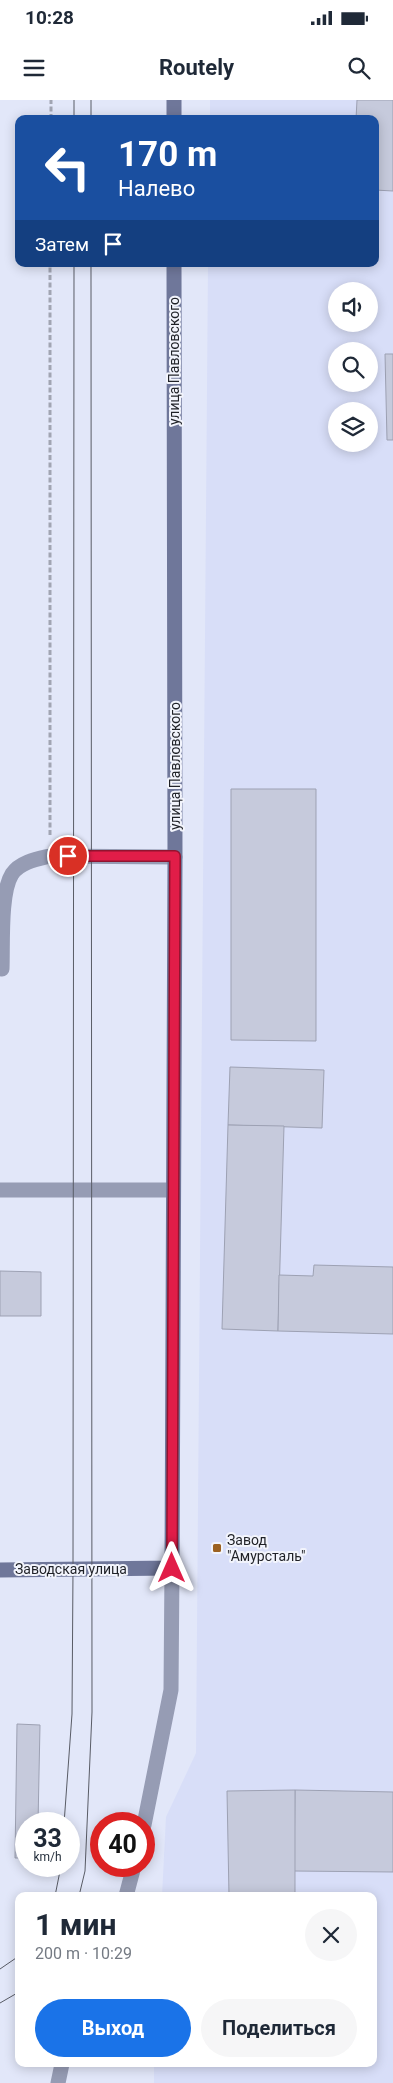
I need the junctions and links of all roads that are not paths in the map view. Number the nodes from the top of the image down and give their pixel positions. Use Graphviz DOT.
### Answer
graph roads {
  1 [pos="174,100"];
  2 [pos="174,115"];
  3 [pos="174,267"];
  4 [pos="175,856"];
  5 [pos="2,969"];
  6 [pos="0,1190"];
  7 [pos="173,1190"];
  8 [pos="172,1568"];
  9 [pos="0,1570"];
  10 [pos="147,1812"];
  11 [pos="131,1877"];
  12 [pos="127,1892"];
  13 [pos="61,2067"];
  14 [pos="58,2083"];
  1 -- 2 [label="street"];
  3 -- 4 [label="street, улица Павловского"];
  4 -- 5 [label="lane"];
  4 -- 7 [label="street, улица Павловского"];
  6 -- 7 [label="lane"];
  7 -- 8 [label="street, улица Павловского"];
  8 -- 9 [label="street, Заводская улица"];
  8 -- 10 [label="lane"];
  11 -- 12 [label="lane"];
  13 -- 14 [label="lane"];
}
